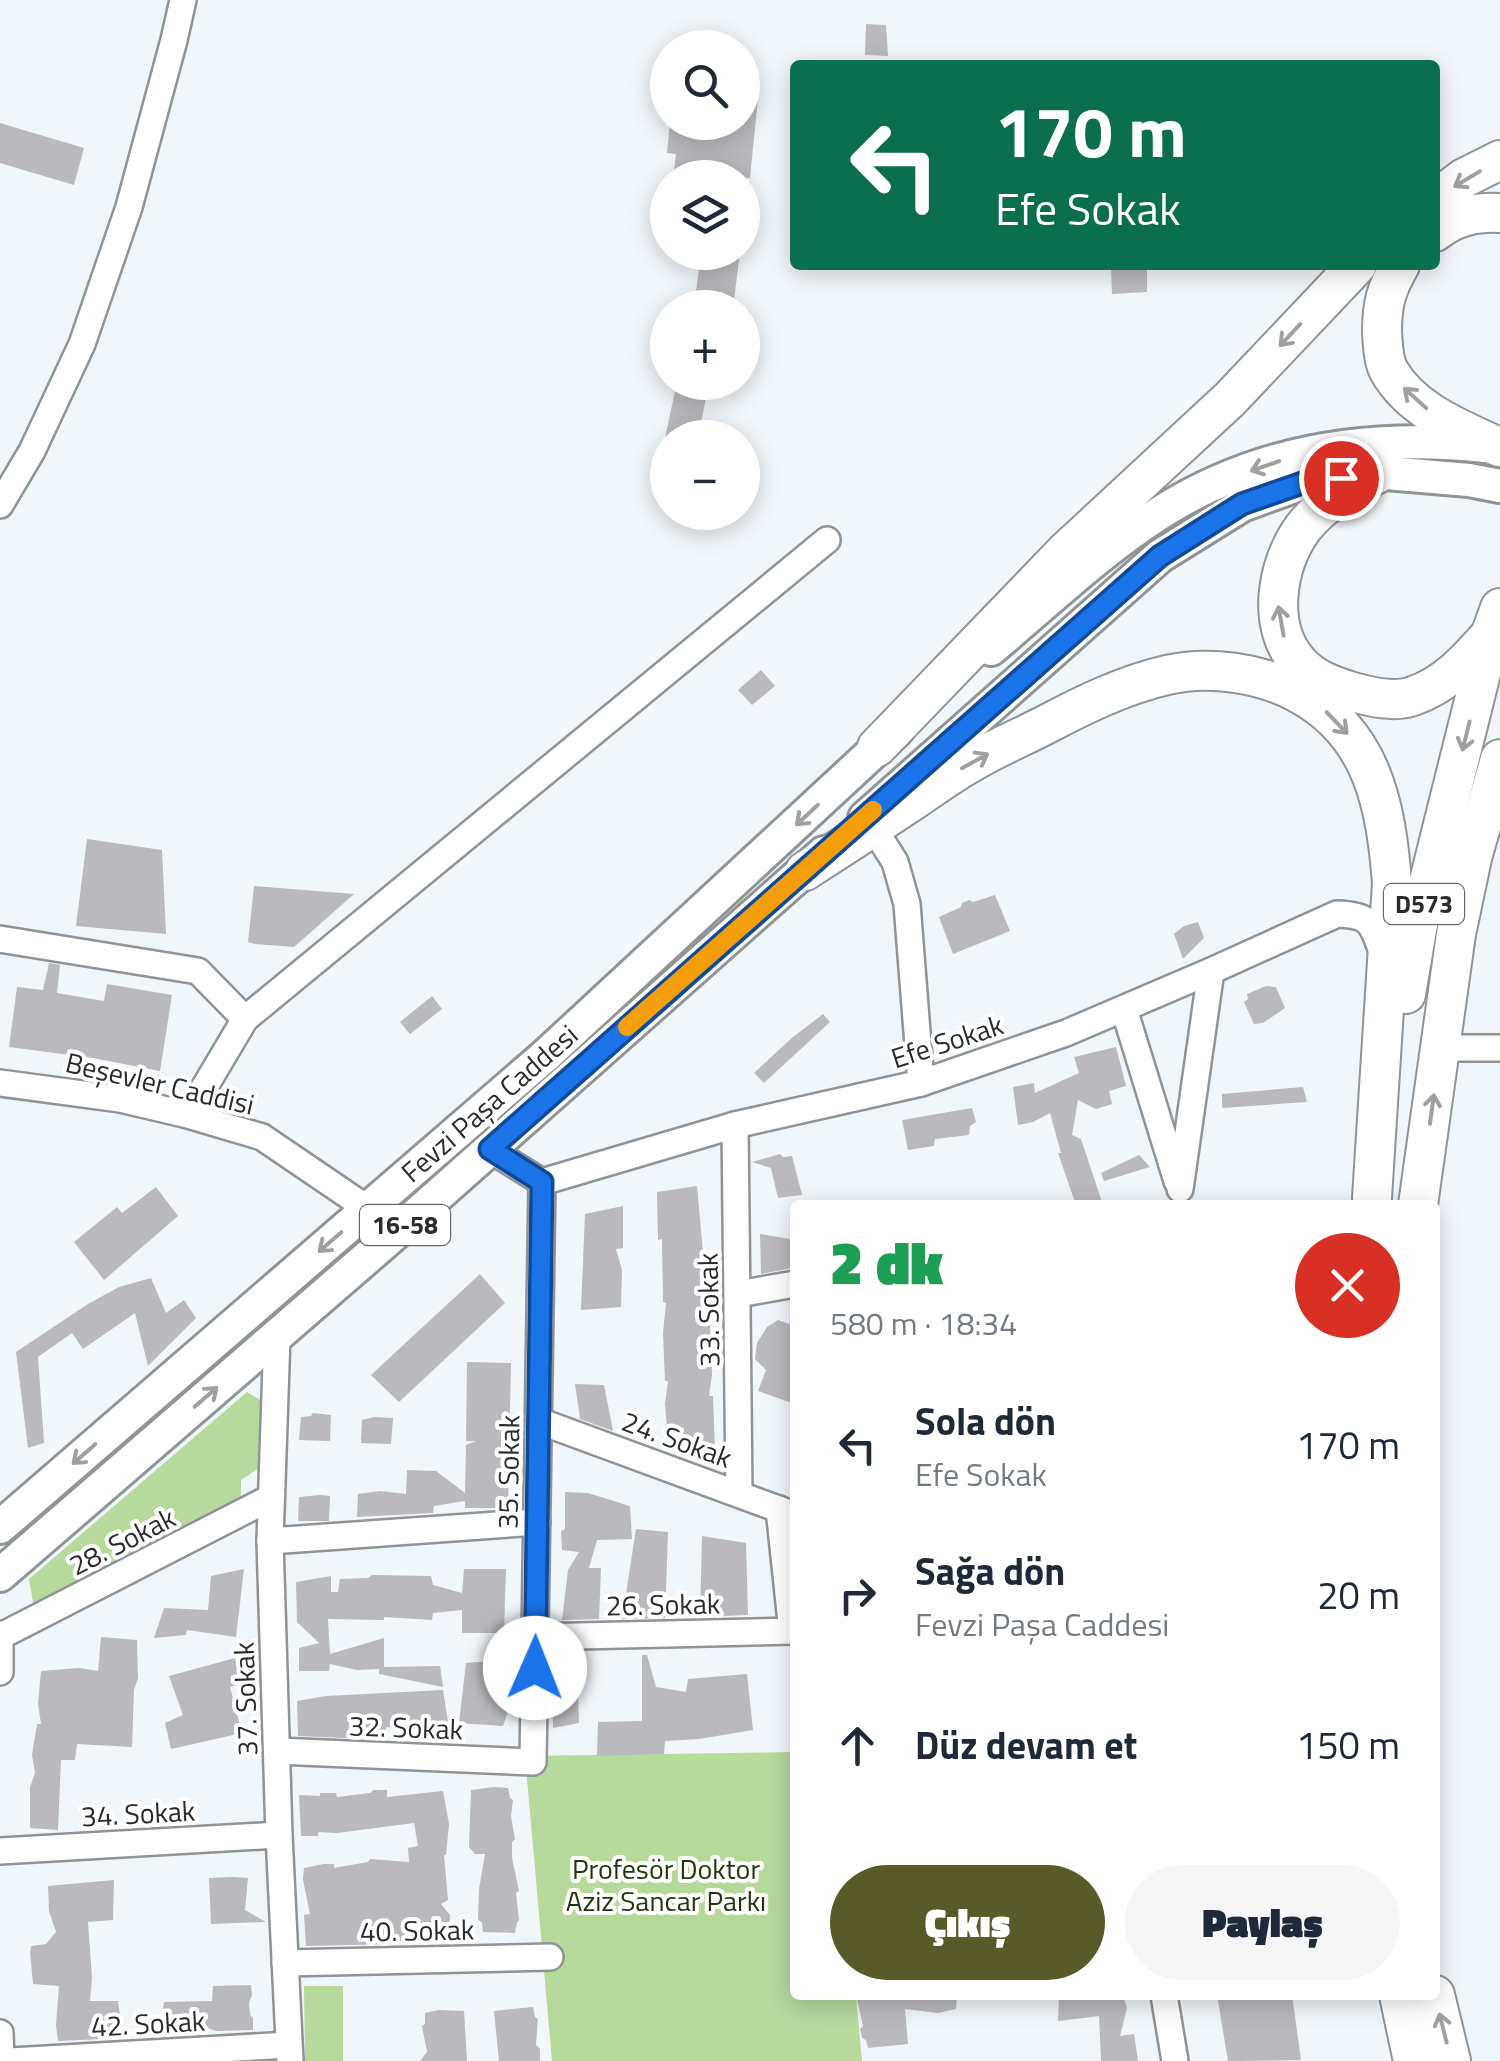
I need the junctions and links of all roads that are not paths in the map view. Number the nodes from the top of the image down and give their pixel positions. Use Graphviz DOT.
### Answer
graph roads {
  1 [pos="182,0"];
  2 [pos="1500,160"];
  3 [pos="1440,196"];
  4 [pos="1500,213"];
  5 [pos="1440,228"];
  6 [pos="1352,270"];
  7 [pos="1397,270"];
  8 [pos="1499,447"];
  9 [pos="1377,474"];
  10 [pos="1485,483"];
  11 [pos="0,505"];
  12 [pos="827,540"];
  13 [pos="1496,620"];
  14 [pos="877,747"];
  15 [pos="1500,759"];
  16 [pos="869,822"];
  17 [pos="1500,864"];
  18 [pos="805,870"];
  19 [pos="1466,888"];
  20 [pos="0,940"];
  21 [pos="1387,963"];
  22 [pos="1211,971"];
  23 [pos="1124,1008"];
  24 [pos="245,1020"];
  25 [pos="1441,1048"];
  26 [pos="1500,1048"];
  27 [pos="0,1083"];
  28 [pos="921,1084"];
  29 [pos="188,1115"];
  30 [pos="735,1125"];
  31 [pos="490,1149"];
  32 [pos="542,1182"];
  33 [pos="1180,1197"];
  34 [pos="1372,1200"];
  35 [pos="1372,1200"];
  36 [pos="1419,1200"];
  37 [pos="368,1208"];
  38 [pos="392,1236"];
  39 [pos="790,1285"];
  40 [pos="738,1294"];
  41 [pos="277,1336"];
  42 [pos="539,1422"];
  43 [pos="740,1494"];
  44 [pos="270,1498"];
  45 [pos="787,1512"];
  46 [pos="537,1522"];
  47 [pos="0,1527"];
  48 [pos="270,1541"];
  49 [pos="0,1575"];
  50 [pos="790,1583"];
  51 [pos="790,1631"];
  52 [pos="1,1635"];
  53 [pos="536,1637"];
  54 [pos="0,1672"];
  55 [pos="276,1751"];
  56 [pos="533,1762"];
  57 [pos="279,1835"];
  58 [pos="0,1851"];
  59 [pos="550,1957"];
  60 [pos="285,1963"];
  61 [pos="1165,2000"];
  62 [pos="1400,2000"];
  63 [pos="1435,2000"];
  64 [pos="0,2033"];
  65 [pos="289,2053"];
  66 [pos="2,2061"];
  67 [pos="11,2061"];
  68 [pos="1175,2061"];
  69 [pos="1413,2061"];
  70 [pos="1450,2061"];
  1 -- 11 [label="street"];
  2 -- 3 [label="highway, one-way"];
  4 -- 5 [label="highway"];
  6 -- 14 [label="highway, one-way"];
  8 -- 7 [label="highway, one-way"];
  8 -- 14 [label="main road, Fevzi Paşa Caddesi, one-way"];
  9 -- 10 [label="main road"];
  13 -- 9 [label="highway, one-way"];
  9 -- 16 [label="main road"];
  12 -- 24 [label="street"];
  13 -- 34 [label="highway, D573, one-way"];
  14 -- 37 [label="main road, Fevzi Paşa Caddesi / 16-58, one-way"];
  15 -- 19 [label="highway, D573"];
  16 -- 18 [label="highway"];
  16 -- 21 [label="highway, one-way"];
  16 -- 28 [label="street"];
  17 -- 19 [label="highway"];
  18 -- 31 [label="main road, Fevzi Paşa Caddesi / 16-58"];
  19 -- 25 [label="highway, D573"];
  20 -- 24 [label="street"];
  21 -- 22 [label="street, Efe Sokak"];
  21 -- 35 [label="highway"];
  22 -- 23 [label="street, Efe Sokak"];
  22 -- 33 [label="street"];
  23 -- 28 [label="street, Efe Sokak"];
  23 -- 33 [label="street"];
  24 -- 29 [label="street"];
  25 -- 26 [label="street"];
  36 -- 25 [label="highway, D573, one-way"];
  27 -- 29 [label="street, Beşevler Caddisi"];
  28 -- 30 [label="street, Efe Sokak"];
  29 -- 37 [label="street, Beşevler Caddisi"];
  30 -- 32 [label="street, Efe Sokak"];
  30 -- 40 [label="street, 33. Sokak"];
  31 -- 32 [label="street"];
  31 -- 38 [label="main road, Fevzi Paşa Caddesi / 16-58"];
  32 -- 42 [label="street, 35. Sokak"];
  37 -- 38 [label="street, Beşevler Caddisi"];
  37 -- 47 [label="main road, Fevzi Paşa Caddesi / 16-58, one-way"];
  38 -- 41 [label="main road, Fevzi Paşa Caddesi / 16-58"];
  39 -- 40 [label="street"];
  40 -- 43 [label="street, 33. Sokak"];
  41 -- 44 [label="street, 37. Sokak"];
  49 -- 41 [label="main road, Fevzi Paşa Caddesi / 16-58, one-way"];
  42 -- 43 [label="street, 24. Sokak"];
  42 -- 46 [label="street, 35. Sokak"];
  43 -- 45 [label="street, 24. Sokak"];
  44 -- 48 [label="street, 37. Sokak"];
  44 -- 52 [label="street, 28. Sokak"];
  45 -- 50 [label="street, 26. Sokak"];
  46 -- 48 [label="street"];
  46 -- 53 [label="street, 35. Sokak"];
  48 -- 55 [label="street, 37. Sokak"];
  51 -- 53 [label="street, 26. Sokak"];
  52 -- 54 [label="street"];
  53 -- 56 [label="street, 35. Sokak"];
  55 -- 56 [label="street, 32. Sokak"];
  55 -- 57 [label="street, 37. Sokak"];
  57 -- 58 [label="street, 34. Sokak"];
  57 -- 60 [label="street, 37. Sokak"];
  59 -- 60 [label="street, 40. Sokak"];
  60 -- 65 [label="street, 37. Sokak"];
  61 -- 68 [label="street"];
  62 -- 69 [label="highway"];
  70 -- 63 [label="highway, one-way"];
  64 -- 66 [label="street"];
  65 -- 67 [label="street, 42. Sokak"];
}
